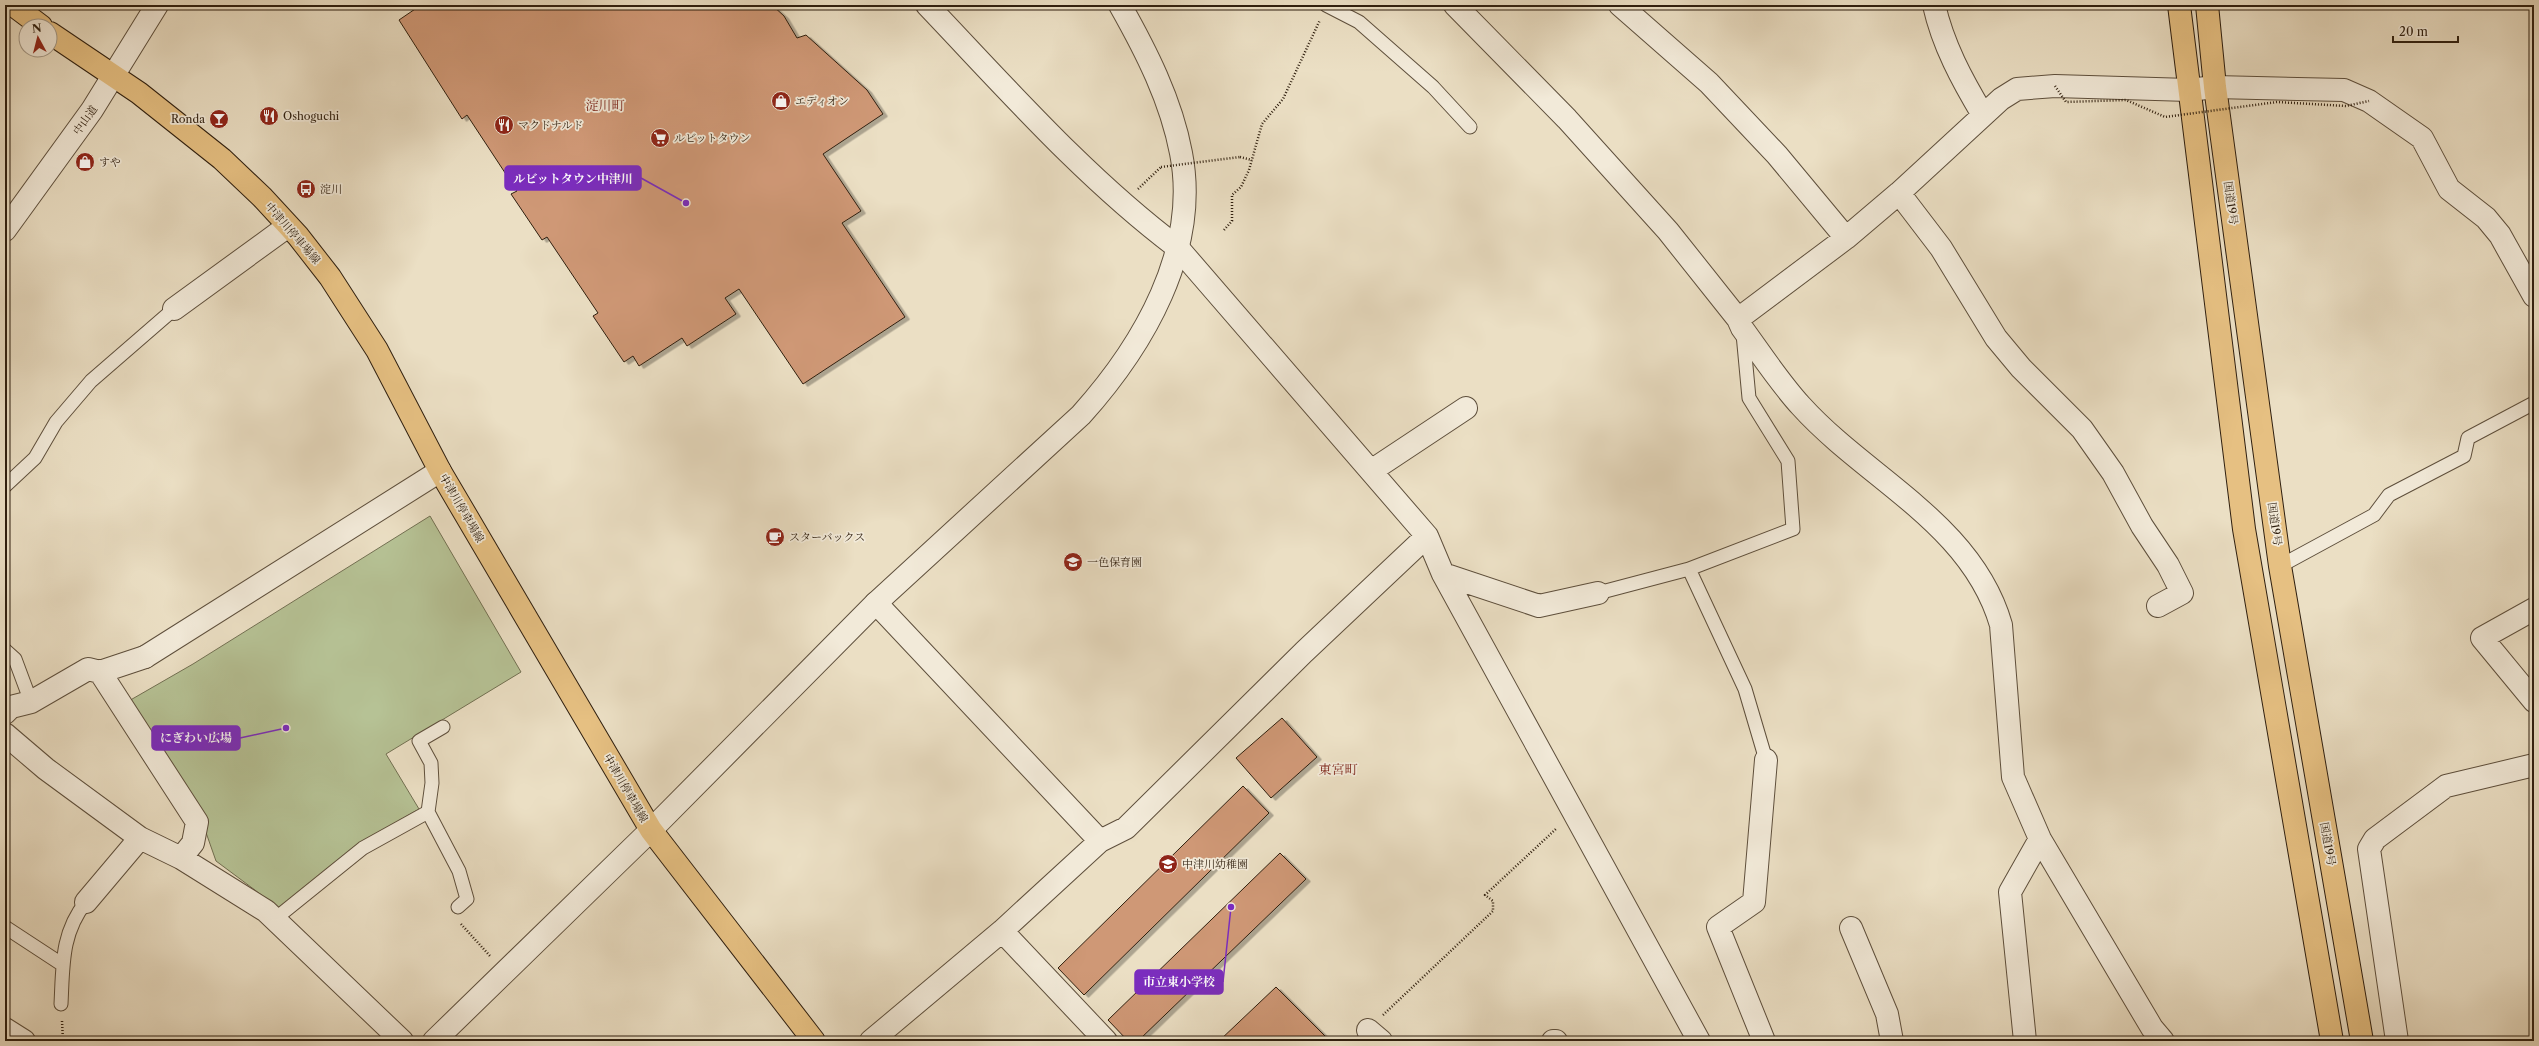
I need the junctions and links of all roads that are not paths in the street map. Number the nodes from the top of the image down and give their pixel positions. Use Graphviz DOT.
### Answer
graph roads {
  1 [pos="12,5"];
  2 [pos="157,5"];
  3 [pos="927,5"];
  4 [pos="1120,5"];
  5 [pos="1326,5"];
  6 [pos="1455,5"];
  7 [pos="1620,5"];
  8 [pos="1934,5"];
  9 [pos="2179,5"];
  10 [pos="2207,5"];
  11 [pos="30,18"];
  12 [pos="58,38"];
  13 [pos="113,76"];
  14 [pos="2215,87"];
  15 [pos="2189,90"];
  16 [pos="1983,115"];
  17 [pos="1470,127"];
  18 [pos="1899,193"];
  19 [pos="8,220"];
  20 [pos="288,226"];
  21 [pos="1846,238"];
  22 [pos="1178,248"];
  23 [pos="2534,296"];
  24 [pos="174,309"];
  25 [pos="1740,323"];
  26 [pos="2534,403"];
  27 [pos="1466,408"];
  28 [pos="440,471"];
  29 [pos="1371,471"];
  30 [pos="5,486"];
  31 [pos="1427,536"];
  32 [pos="2280,566"];
  33 [pos="1689,569"];
  34 [pos="1442,574"];
  35 [pos="1598,592"];
  36 [pos="876,603"];
  37 [pos="2158,606"];
  38 [pos="2534,609"];
  39 [pos="5,650"];
  40 [pos="100,672"];
  41 [pos="2534,701"];
  42 [pos="31,702"];
  43 [pos="5,714"];
  44 [pos="443,727"];
  45 [pos="5,734"];
  46 [pos="1766,760"];
  47 [pos="2534,765"];
  48 [pos="428,812"];
  49 [pos="651,830"];
  50 [pos="140,838"];
  51 [pos="2040,839"];
  52 [pos="1100,841"];
  53 [pos="181,858"];
  54 [pos="86,902"];
  55 [pos="458,907"];
  56 [pos="274,919"];
  57 [pos="5,927"];
  58 [pos="1851,928"];
  59 [pos="1002,931"];
  60 [pos="63,965"];
  61 [pos="61,1004"];
  62 [pos="5,1028"];
  63 [pos="1697,1040"];
  64 [pos="24,1041"];
  65 [pos="402,1041"];
  66 [pos="434,1041"];
  67 [pos="814,1041"];
  68 [pos="871,1041"];
  69 [pos="1106,1041"];
  70 [pos="1553,1041"];
  71 [pos="1556,1041"];
  72 [pos="1764,1041"];
  73 [pos="1892,1041"];
  74 [pos="2025,1041"];
  75 [pos="2163,1041"];
  76 [pos="2332,1041"];
  77 [pos="2362,1041"];
  78 [pos="2397,1041"];
  1 -- 11 [label="main road"];
  2 -- 13 [label="street, 中山道"];
  3 -- 22 [label="street"];
  4 -- 22 [label="street"];
  5 -- 17 [label="lane"];
  6 -- 25 [label="street"];
  7 -- 21 [label="street"];
  8 -- 16 [label="street"];
  9 -- 15 [label="main road"];
  10 -- 14 [label="main road, 国道19号"];
  12 -- 13 [label="main road, 中津川停車場線"];
  13 -- 19 [label="street, 中山道"];
  13 -- 20 [label="main road, 中津川停車場線"];
  14 -- 15 [label="street"];
  14 -- 23 [label="street"];
  14 -- 32 [label="main road, 国道19号"];
  15 -- 16 [label="street"];
  15 -- 76 [label="main road"];
  16 -- 18 [label="street"];
  18 -- 21 [label="street"];
  18 -- 37 [label="street"];
  20 -- 24 [label="street"];
  20 -- 28 [label="main road, 中津川停車場線"];
  21 -- 25 [label="street"];
  22 -- 29 [label="street"];
  22 -- 36 [label="street"];
  24 -- 30 [label="lane"];
  25 -- 33 [label="lane"];
  25 -- 51 [label="street"];
  26 -- 32 [label="lane"];
  27 -- 29 [label="street"];
  28 -- 40 [label="street"];
  28 -- 49 [label="main road, 中津川停車場線"];
  29 -- 31 [label="street"];
  31 -- 34 [label="street"];
  31 -- 52 [label="street"];
  32 -- 77 [label="main road, 国道19号"];
  33 -- 35 [label="lane"];
  33 -- 46 [label="lane"];
  34 -- 35 [label="street"];
  34 -- 63 [label="street"];
  36 -- 49 [label="street"];
  36 -- 52 [label="street"];
  38 -- 41 [label="street"];
  39 -- 42 [label="lane"];
  40 -- 42 [label="street"];
  40 -- 53 [label="street"];
  42 -- 43 [label="street"];
  44 -- 48 [label="lane"];
  45 -- 50 [label="street"];
  46 -- 72 [label="street"];
  47 -- 78 [label="street"];
  48 -- 55 [label="lane"];
  48 -- 56 [label="lane"];
  49 -- 66 [label="street"];
  49 -- 67 [label="main road, 中津川停車場線"];
  50 -- 53 [label="street"];
  50 -- 54 [label="street"];
  51 -- 74 [label="street"];
  51 -- 75 [label="street"];
  52 -- 59 [label="street"];
  53 -- 56 [label="street"];
  54 -- 60 [label="lane"];
  56 -- 65 [label="street"];
  57 -- 60 [label="lane"];
  58 -- 73 [label="street"];
  59 -- 68 [label="street"];
  59 -- 69 [label="street"];
  60 -- 61 [label="lane"];
  62 -- 64 [label="street"];
  70 -- 71 [label="street"];
}
